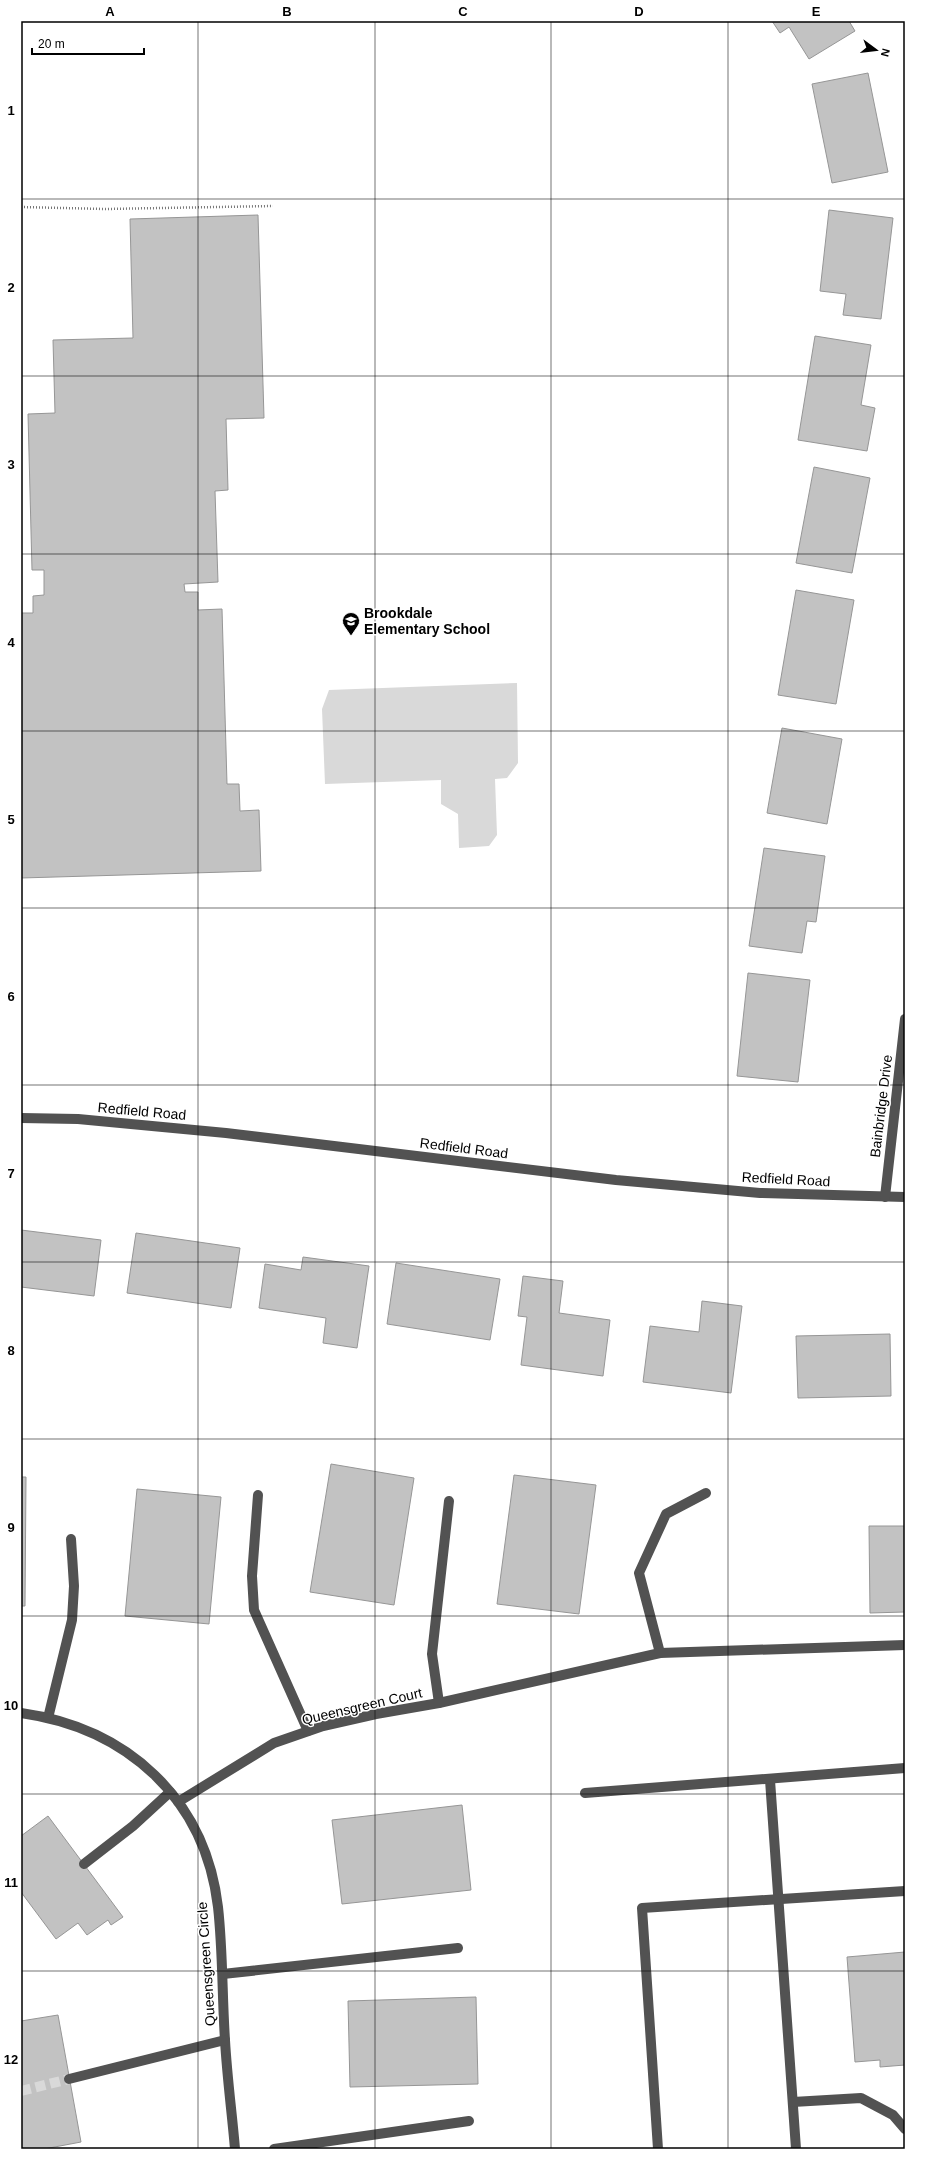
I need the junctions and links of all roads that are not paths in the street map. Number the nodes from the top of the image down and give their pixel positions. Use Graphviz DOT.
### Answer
graph roads {
  1 [pos="905,1019"];
  2 [pos="21,1118"];
  3 [pos="885,1197"];
  4 [pos="905,1197"];
  5 [pos="706,1493"];
  6 [pos="258,1495"];
  7 [pos="449,1501"];
  8 [pos="71,1539"];
  9 [pos="905,1645"];
  10 [pos="660,1652"];
  11 [pos="439,1703"];
  12 [pos="21,1713"];
  13 [pos="48,1718"];
  14 [pos="308,1731"];
  15 [pos="905,1768"];
  16 [pos="770,1780"];
  17 [pos="170,1792"];
  18 [pos="585,1793"];
  19 [pos="178,1802"];
  20 [pos="84,1864"];
  21 [pos="905,1891"];
  22 [pos="778,1900"];
  23 [pos="458,1948"];
  24 [pos="223,1974"];
  25 [pos="225,2040"];
  26 [pos="69,2079"];
  27 [pos="793,2102"];
  28 [pos="469,2121"];
  29 [pos="905,2129"];
  30 [pos="235,2149"];
  31 [pos="274,2149"];
  32 [pos="658,2149"];
  33 [pos="796,2149"];
  1 -- 3 [label="street, Bainbridge Drive"];
  2 -- 3 [label="street, Redfield Road"];
  3 -- 4 [label="street, Redfield Road"];
  5 -- 10 [label="street"];
  6 -- 14 [label="street"];
  7 -- 11 [label="street"];
  8 -- 13 [label="street"];
  9 -- 10 [label="street, Queensgreen Court"];
  10 -- 11 [label="street, Queensgreen Court"];
  11 -- 14 [label="street, Queensgreen Court"];
  12 -- 13 [label="street, Queensgreen Circle"];
  13 -- 17 [label="street, Queensgreen Circle"];
  14 -- 19 [label="street, Queensgreen Court"];
  15 -- 16 [label="street"];
  16 -- 18 [label="street"];
  16 -- 22 [label="street"];
  17 -- 19 [label="street, Queensgreen Circle"];
  17 -- 20 [label="street"];
  19 -- 24 [label="street, Queensgreen Circle"];
  21 -- 22 [label="street"];
  22 -- 27 [label="street"];
  22 -- 32 [label="street"];
  23 -- 24 [label="street"];
  24 -- 25 [label="street, Queensgreen Circle"];
  25 -- 26 [label="street"];
  25 -- 30 [label="street, Queensgreen Circle"];
  27 -- 29 [label="street"];
  27 -- 33 [label="street"];
  28 -- 31 [label="street"];
}
